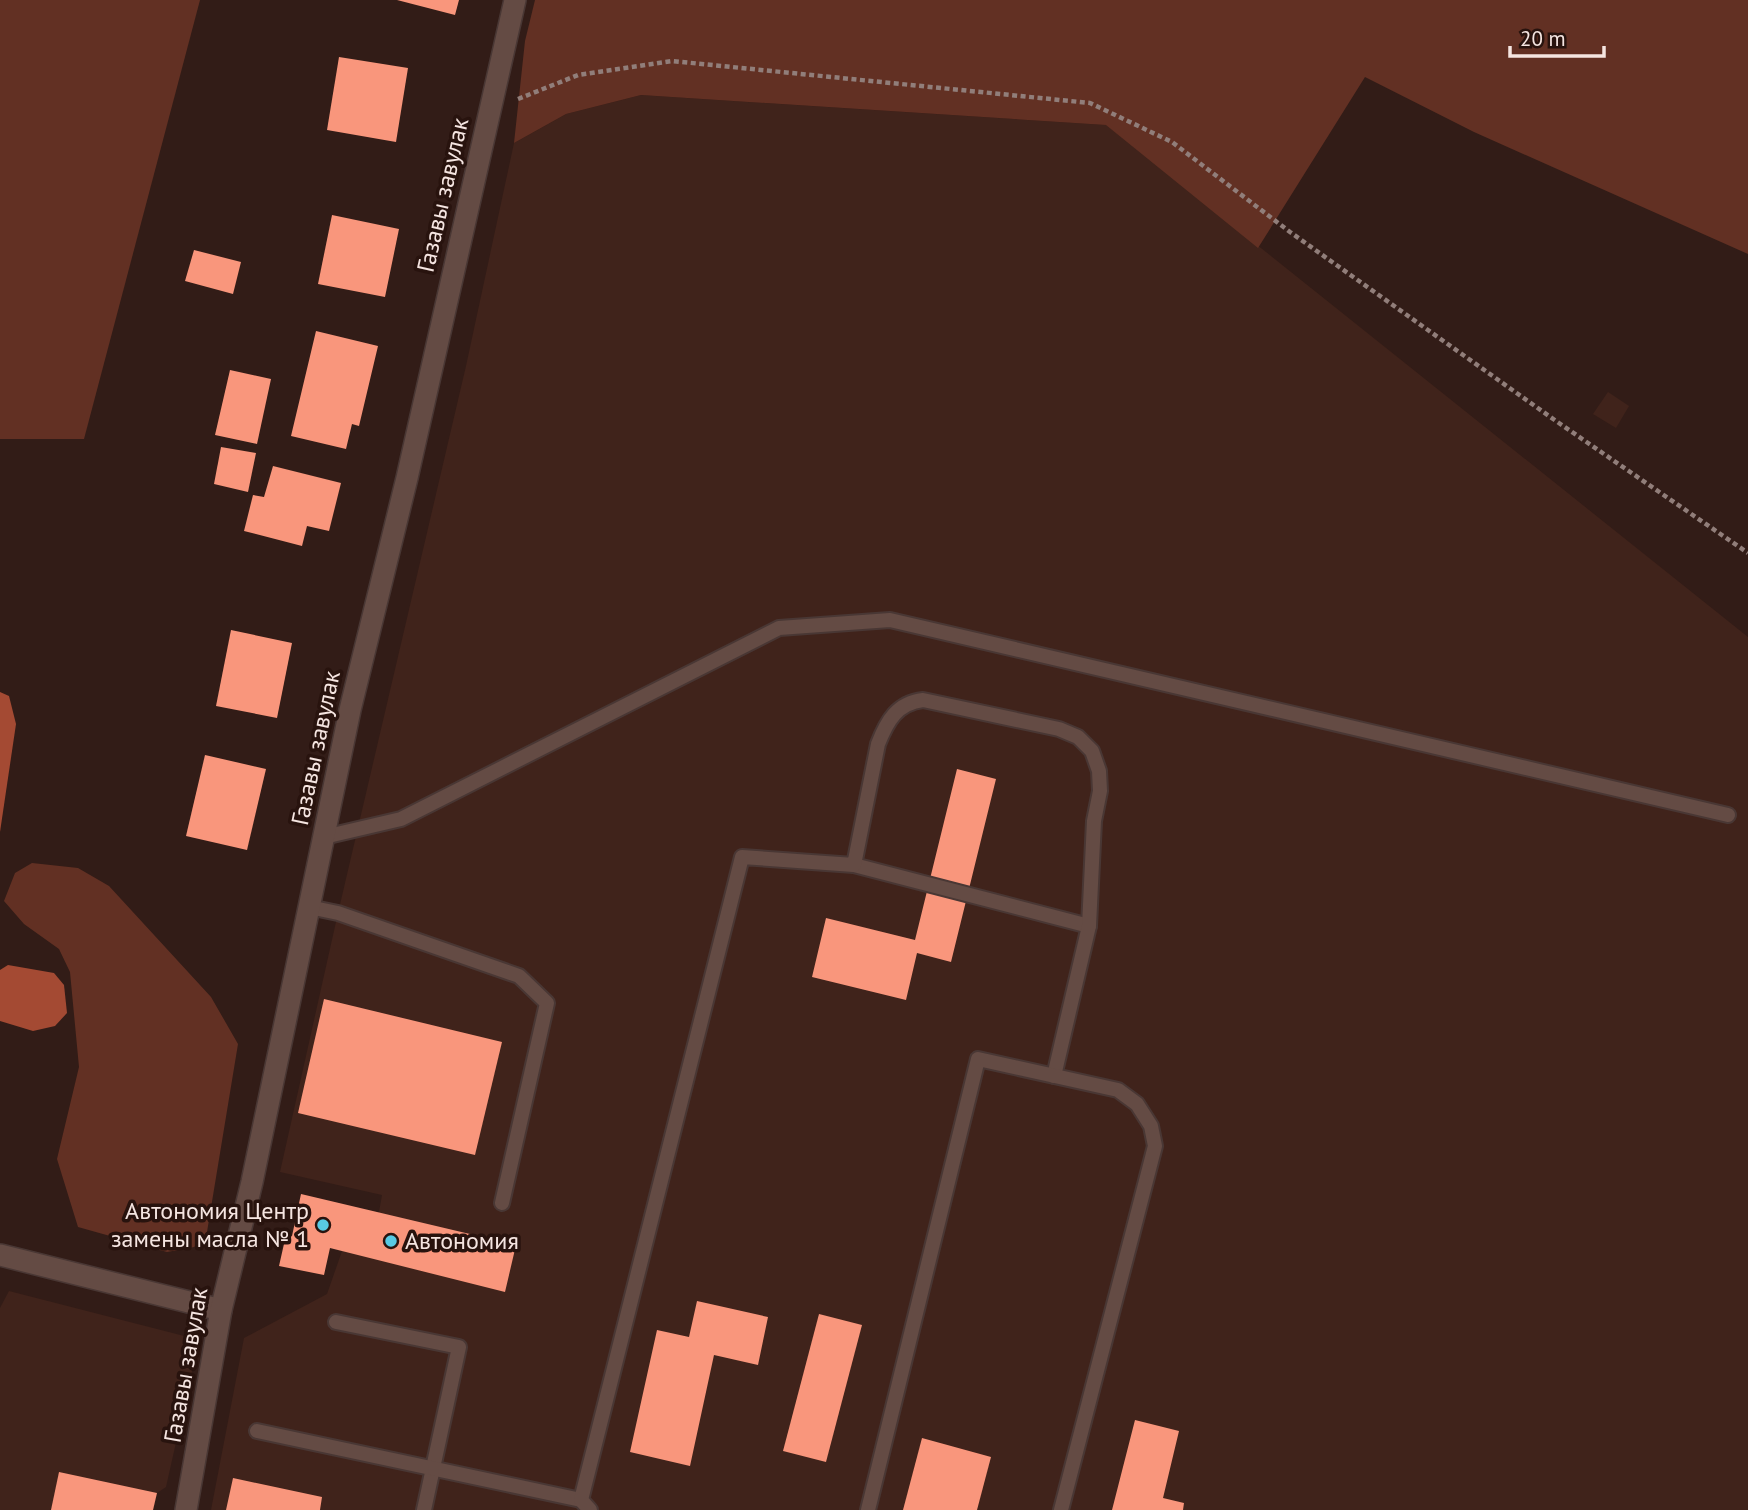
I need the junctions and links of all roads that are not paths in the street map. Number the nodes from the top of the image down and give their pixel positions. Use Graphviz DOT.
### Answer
graph roads {
  1 [pos="514,0"];
  2 [pos="1728,815"];
  3 [pos="324,837"];
  4 [pos="854,865"];
  5 [pos="309,907"];
  6 [pos="1088,926"];
  7 [pos="1054,1076"];
  8 [pos="502,1203"];
  9 [pos="0,1255"];
  10 [pos="221,1310"];
  11 [pos="336,1322"];
  12 [pos="257,1430"];
  13 [pos="435,1469"];
  14 [pos="586,1505"];
  15 [pos="186,1510"];
  16 [pos="425,1510"];
  17 [pos="868,1510"];
  18 [pos="1060,1510"];
  1 -- 3 [label="street, Газавы завулак"];
  2 -- 3 [label="lane"];
  3 -- 5 [label="street, Газавы завулак"];
  4 -- 6 [label="lane"];
  4 -- 6 [label="lane"];
  4 -- 14 [label="lane"];
  5 -- 8 [label="lane"];
  5 -- 10 [label="street, Газавы завулак"];
  6 -- 7 [label="lane"];
  7 -- 17 [label="lane"];
  7 -- 18 [label="lane"];
  9 -- 10 [label="street"];
  10 -- 15 [label="street, Газавы завулак"];
  11 -- 13 [label="lane"];
  12 -- 13 [label="lane"];
  13 -- 14 [label="lane"];
  13 -- 16 [label="lane"];
}
